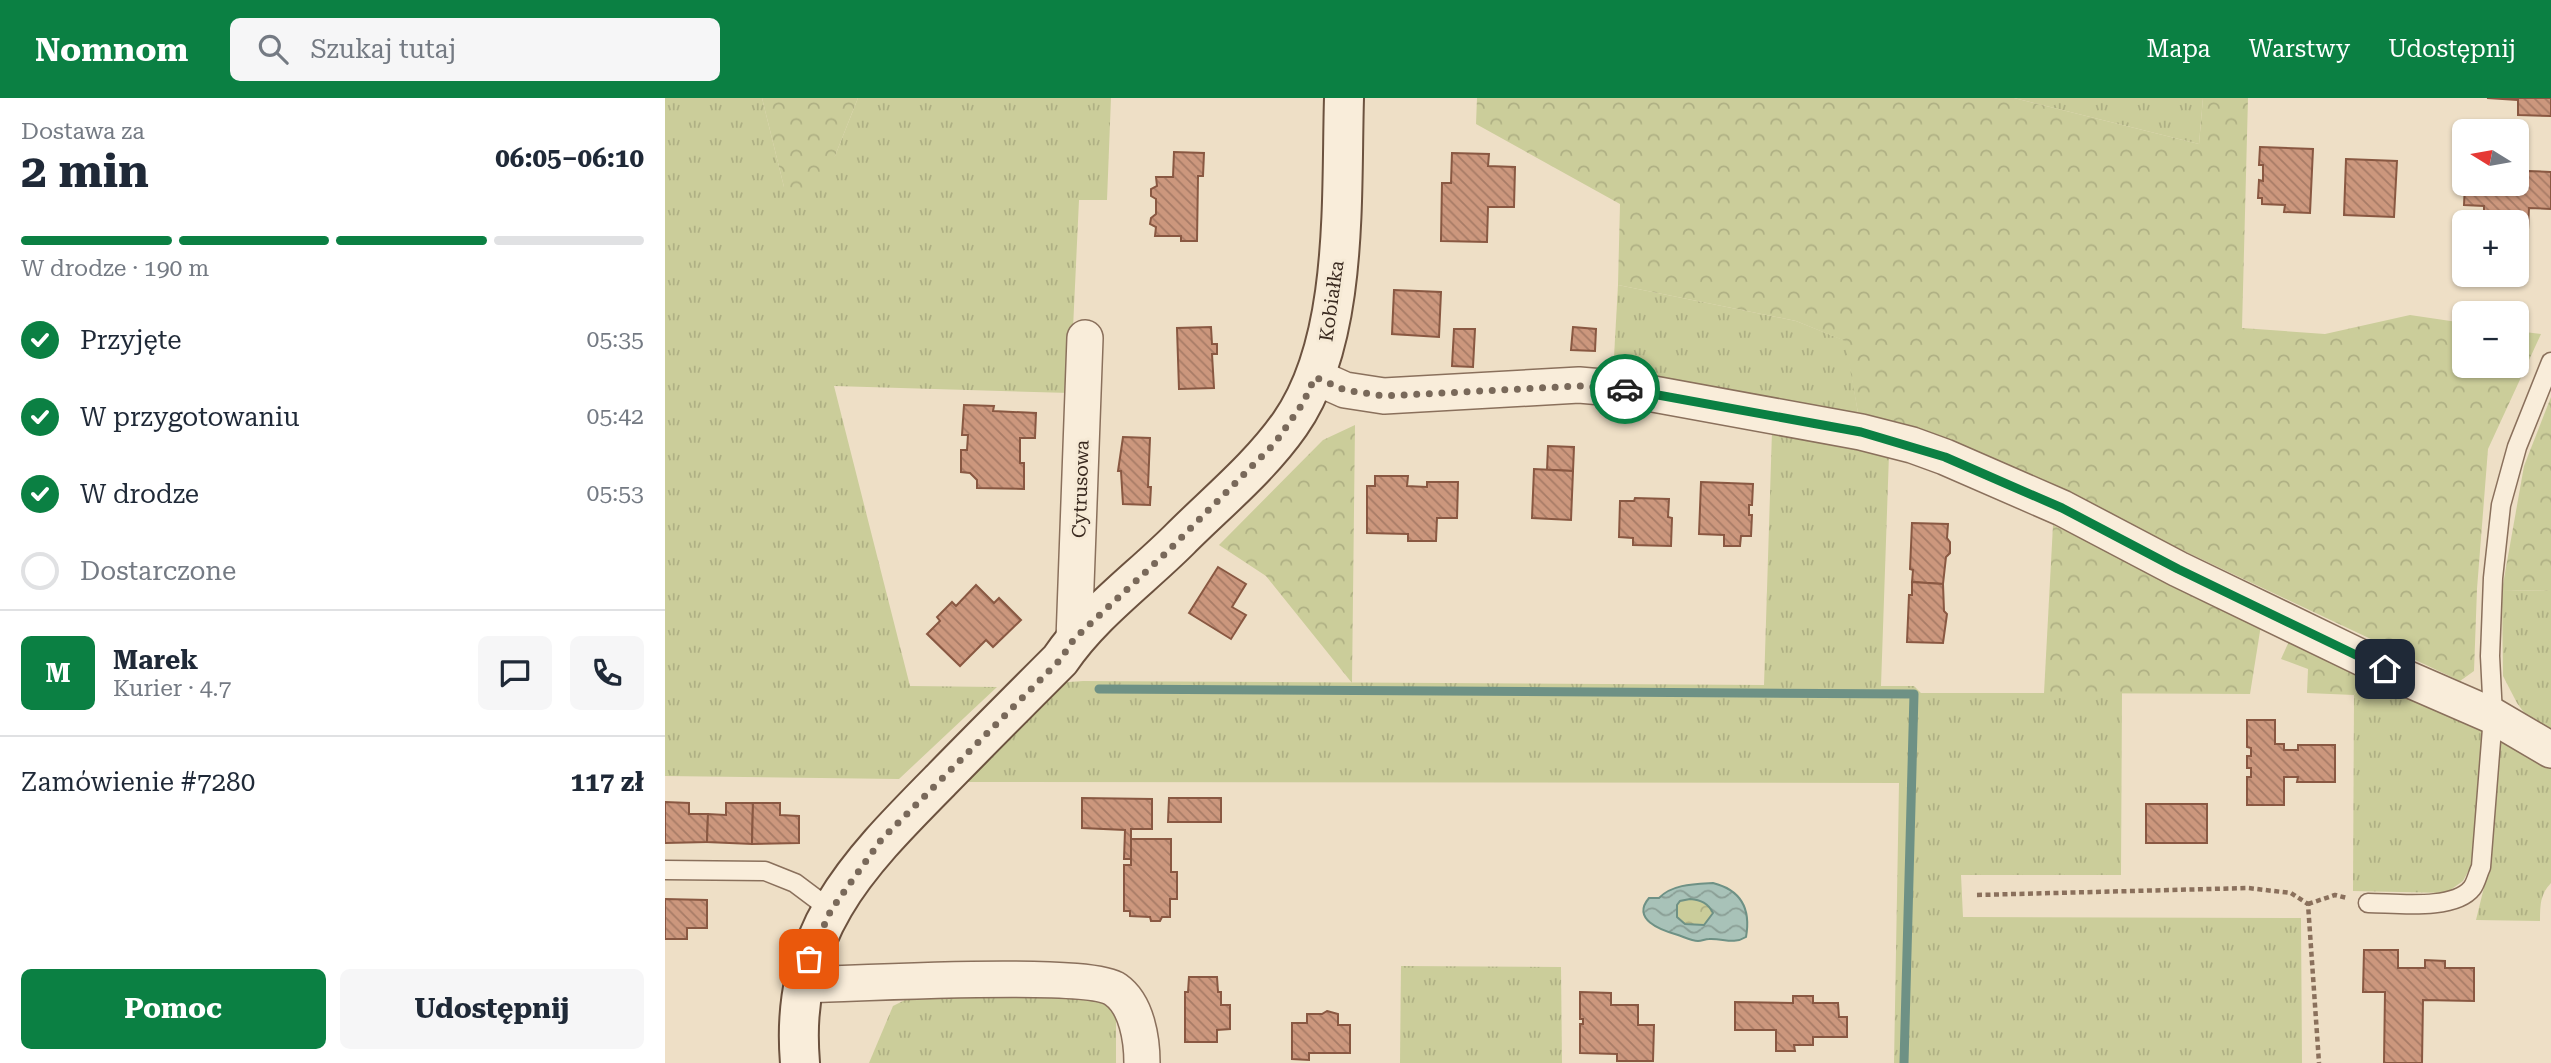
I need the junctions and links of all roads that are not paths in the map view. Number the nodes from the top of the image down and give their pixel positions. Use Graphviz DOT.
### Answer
graph roads {
  1 [pos="1344,98"];
  2 [pos="1085,338"];
  3 [pos="2551,362"];
  4 [pos="1315,377"];
  5 [pos="1074,639"];
  6 [pos="2493,716"];
  7 [pos="2551,750"];
  8 [pos="665,870"];
  9 [pos="2368,903"];
  10 [pos="831,910"];
  11 [pos="802,985"];
  12 [pos="800,1063"];
  13 [pos="1142,1063"];
  1 -- 4 [label="street, Kobiałka"];
  2 -- 5 [label="street, Cytrusowa"];
  3 -- 6 [label="lane"];
  4 -- 5 [label="street, Kobiałka"];
  4 -- 6 [label="street"];
  5 -- 10 [label="street, Kobiałka"];
  6 -- 7 [label="street"];
  6 -- 9 [label="lane"];
  8 -- 10 [label="lane"];
  10 -- 11 [label="street, Kobiałka"];
  11 -- 12 [label="street, Kobiałka"];
  11 -- 13 [label="street"];
}
